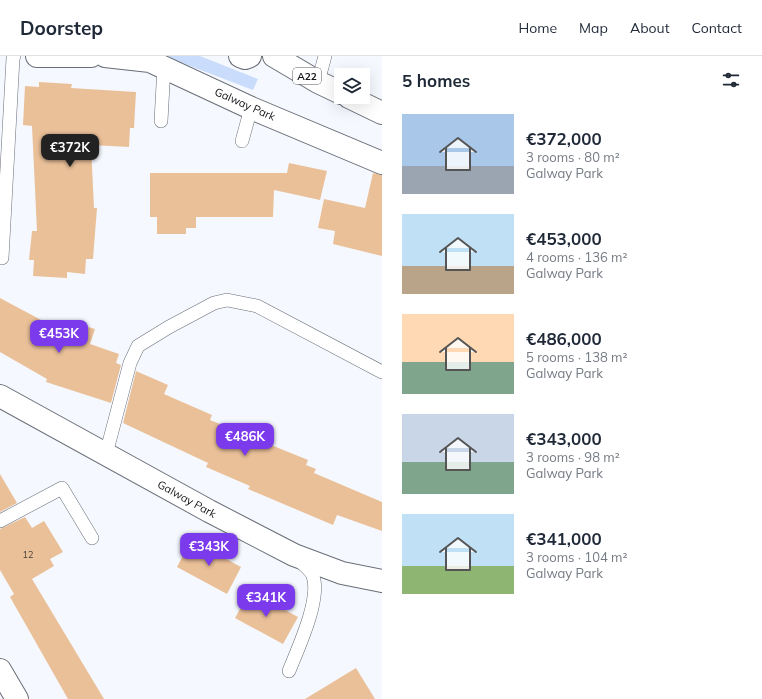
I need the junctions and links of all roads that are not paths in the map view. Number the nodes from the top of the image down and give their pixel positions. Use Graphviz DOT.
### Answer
graph roads {
  1 [pos="14,56"];
  2 [pos="37,56"];
  3 [pos="91,56"];
  4 [pos="105,56"];
  5 [pos="240,56"];
  6 [pos="250,56"];
  7 [pos="274,56"];
  8 [pos="325,56"];
  9 [pos="164,66"];
  10 [pos="318,82"];
  11 [pos="334,90"];
  12 [pos="363,104"];
  13 [pos="251,108"];
  14 [pos="382,113"];
  15 [pos="161,121"];
  16 [pos="242,141"];
  17 [pos="382,163"];
  18 [pos="2,258"];
  19 [pos="382,372"];
  20 [pos="0,396"];
  21 [pos="106,454"];
  22 [pos="0,521"];
  23 [pos="92,538"];
  24 [pos="295,556"];
  25 [pos="382,581"];
  26 [pos="0,670"];
  27 [pos="289,671"];
  28 [pos="17,699"];
  1 -- 18 [label="lane"];
  2 -- 3 [label="main road"];
  4 -- 9 [label="main road, Galway Park"];
  5 -- 6 [label="main road"];
  7 -- 10 [label="main road, A22"];
  8 -- 10 [label="lane"];
  9 -- 13 [label="main road, Galway Park"];
  9 -- 15 [label="lane"];
  10 -- 11 [label="main road, A22"];
  12 -- 14 [label="main road"];
  13 -- 16 [label="lane"];
  13 -- 17 [label="main road, Galway Park"];
  19 -- 21 [label="lane"];
  20 -- 21 [label="main road, Galway Park"];
  21 -- 24 [label="main road, Galway Park"];
  22 -- 23 [label="lane"];
  24 -- 25 [label="main road, Galway Park"];
  24 -- 27 [label="lane"];
  26 -- 28 [label="main road"];
}
